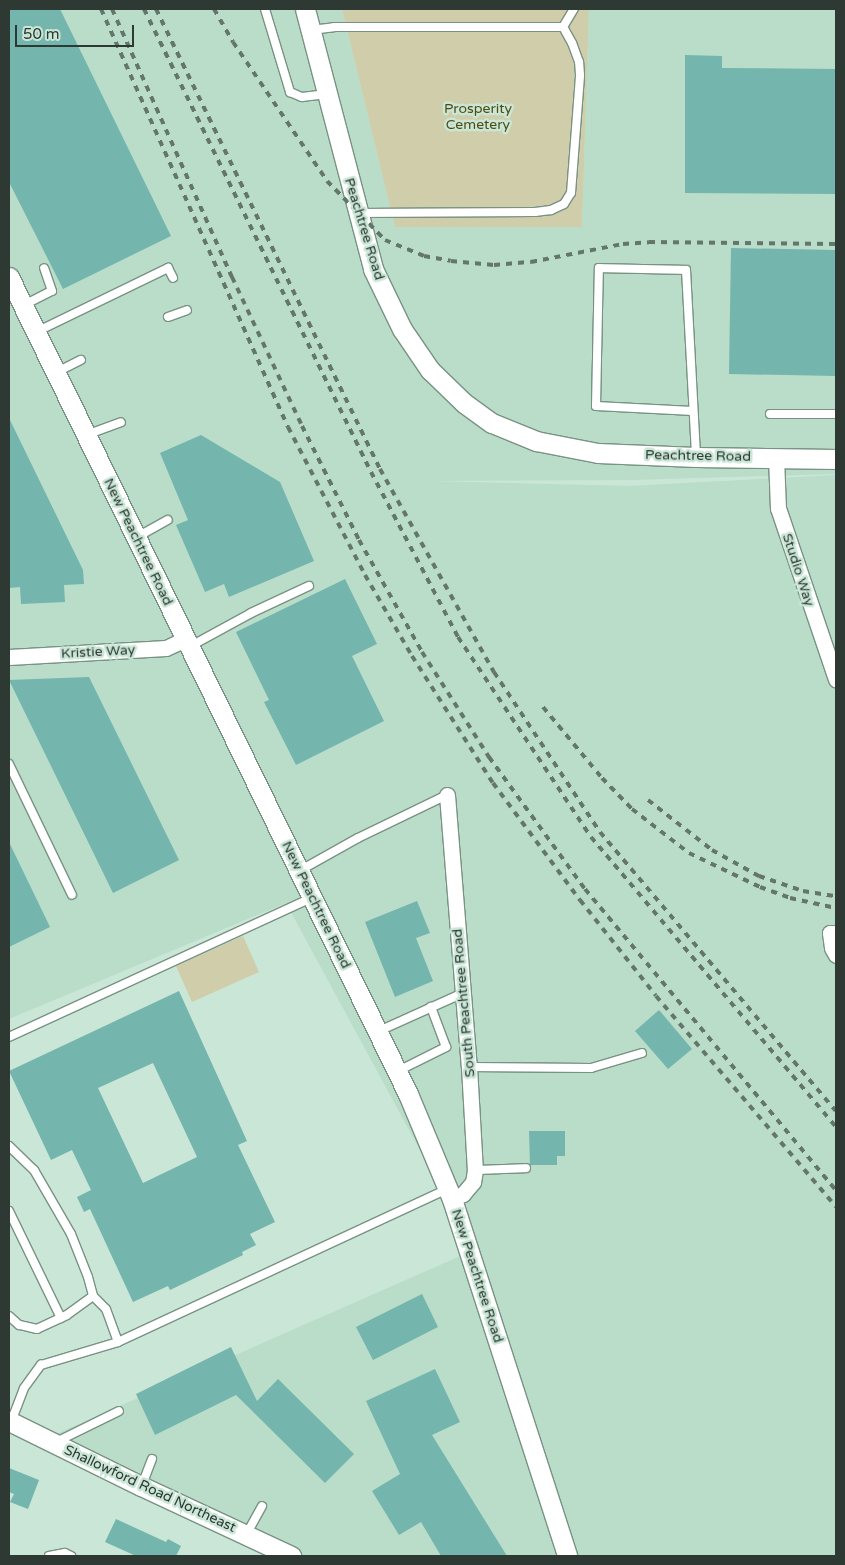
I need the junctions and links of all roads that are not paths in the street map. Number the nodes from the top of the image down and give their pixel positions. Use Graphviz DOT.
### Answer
graph roads {
  1 [pos="265,9"];
  2 [pos="305,9"];
  3 [pos="574,9"];
  4 [pos="563,27"];
  5 [pos="311,30"];
  6 [pos="328,94"];
  7 [pos="357,213"];
  8 [pos="44,268"];
  9 [pos="9,277"];
  10 [pos="172,278"];
  11 [pos="22,306"];
  12 [pos="187,310"];
  13 [pos="168,317"];
  14 [pos="36,332"];
  15 [pos="81,360"];
  16 [pos="55,372"];
  17 [pos="693,411"];
  18 [pos="770,414"];
  19 [pos="836,414"];
  20 [pos="121,422"];
  21 [pos="86,435"];
  22 [pos="696,457"];
  23 [pos="776,457"];
  24 [pos="836,459"];
  25 [pos="168,520"];
  26 [pos="136,538"];
  27 [pos="309,586"];
  28 [pos="187,643"];
  29 [pos="9,657"];
  30 [pos="836,679"];
  31 [pos="9,764"];
  32 [pos="447,795"];
  33 [pos="299,871"];
  34 [pos="72,895"];
  35 [pos="312,898"];
  36 [pos="833,933"];
  37 [pos="836,955"];
  38 [pos="463,993"];
  39 [pos="431,1007"];
  40 [pos="378,1032"];
  41 [pos="9,1037"];
  42 [pos="642,1053"];
  43 [pos="469,1067"];
  44 [pos="398,1071"];
  45 [pos="9,1146"];
  46 [pos="526,1168"];
  47 [pos="476,1170"];
  48 [pos="450,1194"];
  49 [pos="9,1211"];
  50 [pos="92,1296"];
  51 [pos="9,1316"];
  52 [pos="61,1318"];
  53 [pos="118,1342"];
  54 [pos="120,1411"];
  55 [pos="10,1422"];
  56 [pos="54,1443"];
  57 [pos="152,1459"];
  58 [pos="141,1486"];
  59 [pos="262,1506"];
  60 [pos="246,1535"];
  61 [pos="49,1556"];
  62 [pos="71,1556"];
  63 [pos="291,1556"];
  64 [pos="568,1556"];
  1 -- 6 [label="lane"];
  2 -- 5 [label="street, Peachtree Road"];
  3 -- 4 [label="lane"];
  4 -- 5 [label="lane"];
  4 -- 7 [label="lane"];
  5 -- 6 [label="street, Peachtree Road"];
  6 -- 7 [label="street, Peachtree Road"];
  7 -- 22 [label="street, Peachtree Road"];
  8 -- 11 [label="lane"];
  9 -- 11 [label="street, New Peachtree Road"];
  10 -- 14 [label="lane"];
  11 -- 14 [label="street, New Peachtree Road"];
  12 -- 13 [label="lane"];
  14 -- 16 [label="street, New Peachtree Road"];
  15 -- 16 [label="lane"];
  16 -- 21 [label="street, New Peachtree Road"];
  17 -- 17 [label="lane"];
  17 -- 22 [label="lane"];
  18 -- 19 [label="lane"];
  20 -- 21 [label="lane"];
  21 -- 26 [label="street, New Peachtree Road"];
  22 -- 23 [label="street, Peachtree Road"];
  23 -- 24 [label="street, Peachtree Road"];
  23 -- 30 [label="street, Studio Way"];
  25 -- 26 [label="lane"];
  26 -- 28 [label="street, New Peachtree Road"];
  27 -- 28 [label="lane"];
  28 -- 29 [label="street, Kristie Way"];
  28 -- 33 [label="street, New Peachtree Road"];
  31 -- 34 [label="lane"];
  32 -- 33 [label="lane"];
  32 -- 38 [label="street, South Peachtree Road"];
  33 -- 35 [label="street, New Peachtree Road"];
  35 -- 40 [label="street, New Peachtree Road"];
  35 -- 41 [label="lane"];
  36 -- 37 [label="street"];
  38 -- 39 [label="lane"];
  38 -- 43 [label="street, South Peachtree Road"];
  39 -- 40 [label="lane"];
  39 -- 44 [label="lane"];
  40 -- 44 [label="street, New Peachtree Road"];
  42 -- 43 [label="lane"];
  43 -- 47 [label="street, South Peachtree Road"];
  44 -- 48 [label="street, New Peachtree Road"];
  45 -- 50 [label="lane"];
  46 -- 47 [label="lane"];
  47 -- 48 [label="street"];
  48 -- 53 [label="lane"];
  48 -- 64 [label="street, New Peachtree Road"];
  49 -- 52 [label="lane"];
  50 -- 52 [label="lane"];
  50 -- 53 [label="lane"];
  51 -- 52 [label="lane"];
  53 -- 55 [label="lane"];
  54 -- 56 [label="lane"];
  55 -- 56 [label="street, Shallowford Road Northeast"];
  56 -- 58 [label="street, Shallowford Road Northeast"];
  57 -- 58 [label="lane"];
  58 -- 60 [label="street, Shallowford Road Northeast"];
  59 -- 60 [label="lane"];
  60 -- 63 [label="street, Shallowford Road Northeast"];
  61 -- 62 [label="lane"];
}
